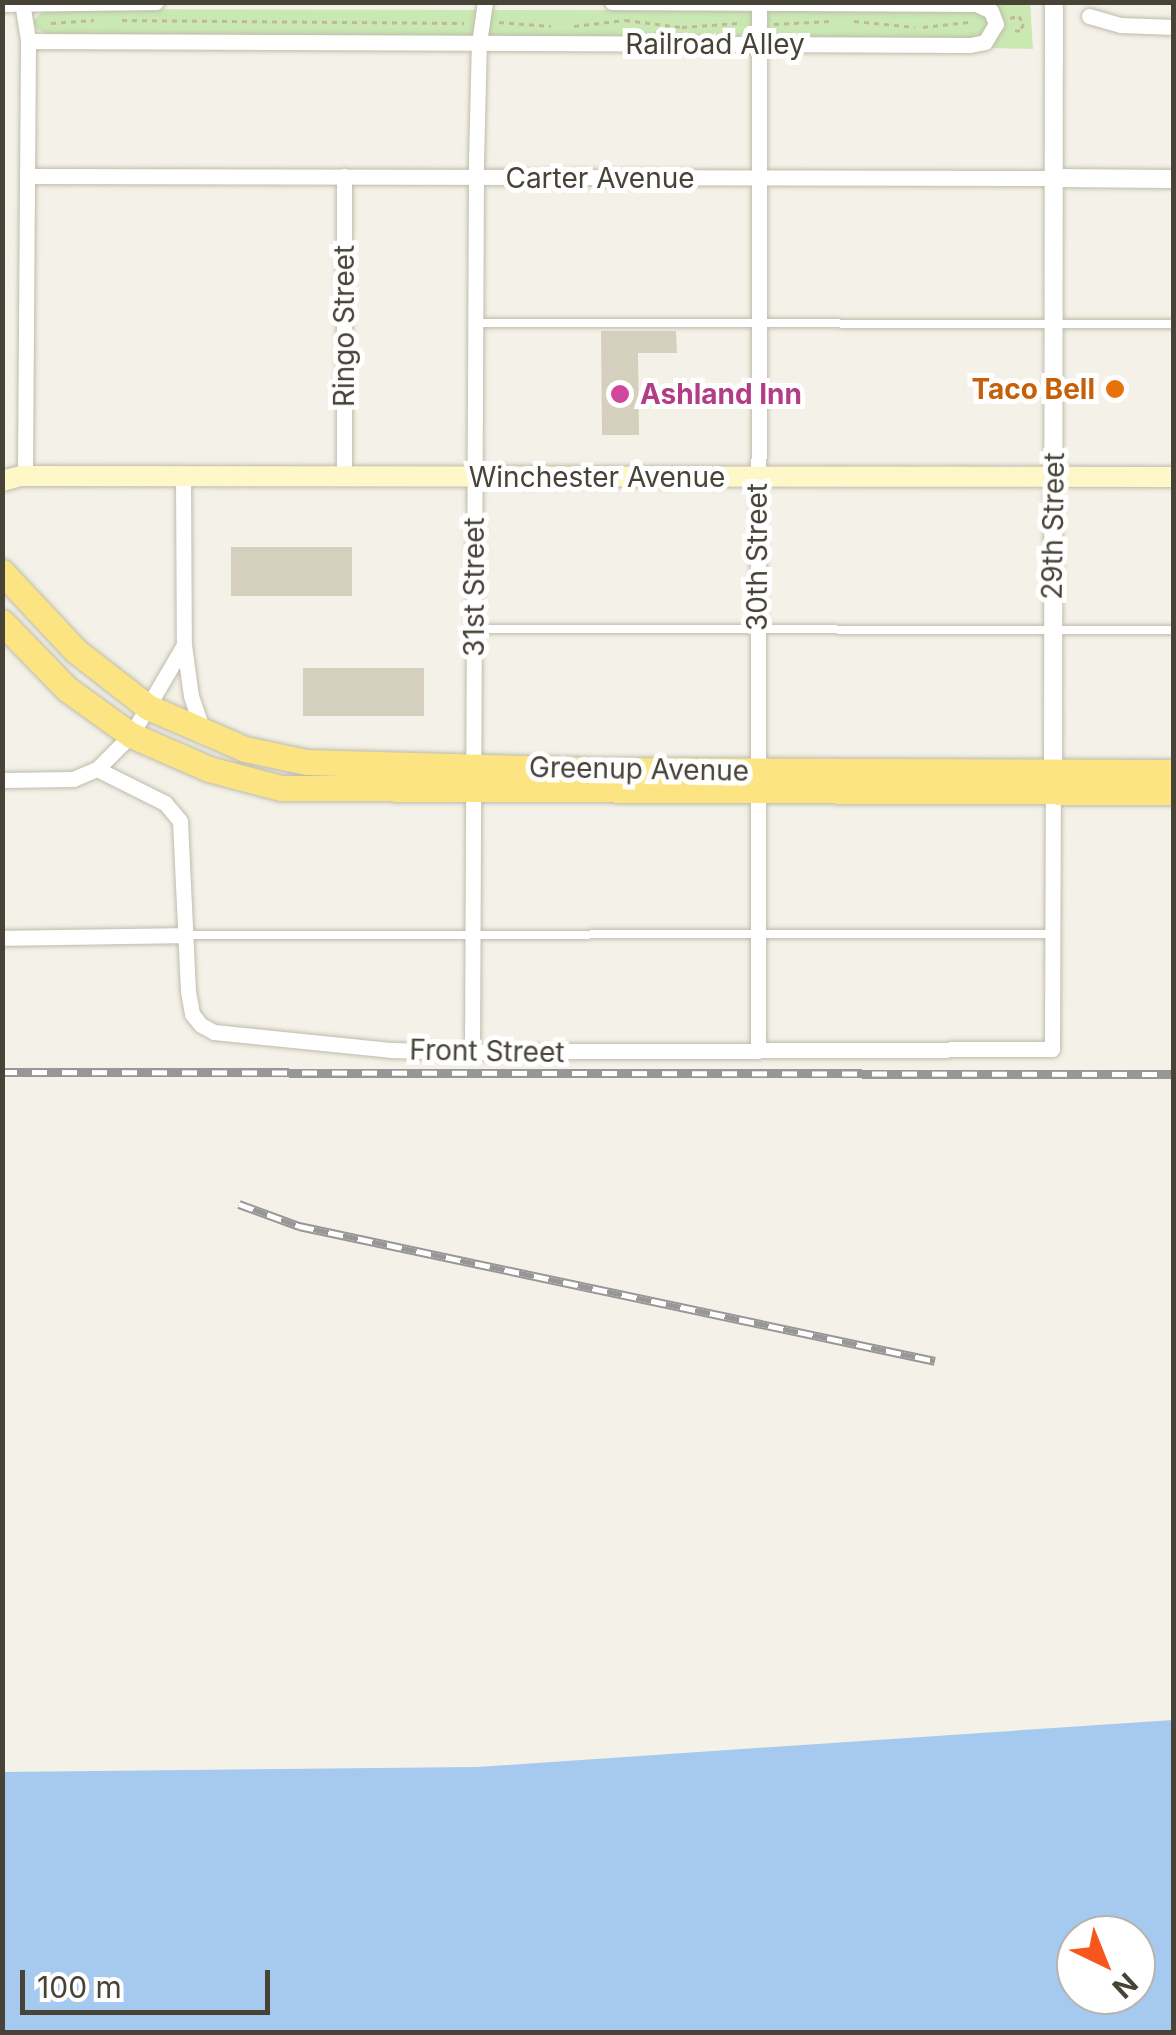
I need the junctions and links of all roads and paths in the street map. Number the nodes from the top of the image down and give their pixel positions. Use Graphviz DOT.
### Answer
graph roads {
  1 [pos="156,2"];
  2 [pos="485,2"];
  3 [pos="612,2"];
  4 [pos="1054,2"];
  5 [pos="22,3"];
  6 [pos="759,3"];
  7 [pos="913,3"];
  8 [pos="2,4"];
  9 [pos="48,16"];
  10 [pos="1088,16"];
  11 [pos="974,17"];
  12 [pos="97,20"];
  13 [pos="115,20"];
  14 [pos="836,20"];
  15 [pos="848,20"];
  16 [pos="51,22"];
  17 [pos="475,22"];
  18 [pos="488,22"];
  19 [pos="752,23"];
  20 [pos="767,23"];
  21 [pos="969,24"];
  22 [pos="554,26"];
  23 [pos="569,26"];
  24 [pos="1174,27"];
  25 [pos="46,29"];
  26 [pos="974,30"];
  27 [pos="28,41"];
  28 [pos="479,43"];
  29 [pos="758,44"];
  30 [pos="27,176"];
  31 [pos="344,176"];
  32 [pos="476,178"];
  33 [pos="757,178"];
  34 [pos="1053,178"];
  35 [pos="1174,179"];
  36 [pos="477,322"];
  37 [pos="756,324"];
  38 [pos="1054,324"];
  39 [pos="1174,324"];
  40 [pos="13,476"];
  41 [pos="183,476"];
  42 [pos="344,477"];
  43 [pos="476,477"];
  44 [pos="757,477"];
  45 [pos="1055,477"];
  46 [pos="1174,477"];
  47 [pos="2,572"];
  48 [pos="2,622"];
  49 [pos="756,628"];
  50 [pos="474,629"];
  51 [pos="1051,630"];
  52 [pos="1174,630"];
  53 [pos="184,646"];
  54 [pos="148,707"];
  55 [pos="204,734"];
  56 [pos="131,735"];
  57 [pos="97,769"];
  58 [pos="1174,772"];
  59 [pos="474,778"];
  60 [pos="2,780"];
  61 [pos="758,781"];
  62 [pos="1053,782"];
  63 [pos="1174,792"];
  64 [pos="757,934"];
  65 [pos="1052,934"];
  66 [pos="184,935"];
  67 [pos="473,935"];
  68 [pos="2,938"];
  69 [pos="1052,1049"];
  70 [pos="758,1051"];
  71 [pos="472,1052"];
  1 -- 5 [label="street"];
  2 -- 28 [label="street, 31st Street"];
  3 -- 6 [label="street, Railroad Alley"];
  4 -- 34 [label="street, 29th Street"];
  5 -- 8 [label="street"];
  5 -- 27 [label="street"];
  6 -- 7 [label="street, Railroad Alley"];
  6 -- 29 [label="street, 30th Street"];
  7 -- 29 [label="street, Railroad Alley"];
  9 -- 16 [label="path"];
  10 -- 24 [label="street"];
  11 -- 21 [label="path"];
  12 -- 16 [label="path"];
  13 -- 17 [label="path"];
  14 -- 20 [label="path"];
  15 -- 21 [label="path"];
  16 -- 25 [label="path"];
  18 -- 22 [label="path"];
  19 -- 23 [label="path"];
  21 -- 26 [label="path"];
  27 -- 28 [label="street, Railroad Alley"];
  27 -- 30 [label="street"];
  28 -- 29 [label="street, Railroad Alley"];
  28 -- 32 [label="street, 31st Street"];
  29 -- 33 [label="street, 30th Street"];
  30 -- 31 [label="street, Carter Avenue"];
  30 -- 40 [label="street"];
  31 -- 32 [label="street, Carter Avenue"];
  31 -- 42 [label="street, Ringo Street"];
  32 -- 33 [label="street, Carter Avenue"];
  32 -- 36 [label="street, 31st Street"];
  33 -- 34 [label="street, Carter Avenue"];
  33 -- 37 [label="street, 30th Street"];
  34 -- 35 [label="street, Carter Avenue"];
  34 -- 38 [label="street, 29th Street"];
  36 -- 37 [label="lane"];
  36 -- 43 [label="street, 31st Street"];
  37 -- 38 [label="lane"];
  37 -- 44 [label="street, 30th Street"];
  38 -- 39 [label="lane"];
  38 -- 45 [label="street, 29th Street"];
  40 -- 41 [label="main road, Winchester Avenue"];
  41 -- 42 [label="main road, Winchester Avenue"];
  41 -- 53 [label="street"];
  42 -- 43 [label="main road, Winchester Avenue"];
  43 -- 44 [label="main road, Winchester Avenue"];
  43 -- 50 [label="street, 31st Street"];
  44 -- 45 [label="main road, Winchester Avenue"];
  44 -- 49 [label="street, 30th Street"];
  45 -- 46 [label="main road, Winchester Avenue"];
  45 -- 51 [label="street, 29th Street"];
  47 -- 54 [label="highway, Greenup Avenue"];
  48 -- 56 [label="highway, Greenup Avenue"];
  49 -- 50 [label="lane"];
  49 -- 51 [label="lane"];
  49 -- 61 [label="street, 30th Street"];
  50 -- 59 [label="street, 31st Street"];
  51 -- 52 [label="lane"];
  51 -- 62 [label="street, 29th Street"];
  53 -- 54 [label="street"];
  53 -- 55 [label="street"];
  54 -- 55 [label="highway, Greenup Avenue"];
  54 -- 56 [label="street"];
  55 -- 59 [label="highway, Greenup Avenue"];
  56 -- 57 [label="street"];
  56 -- 59 [label="highway, Greenup Avenue"];
  57 -- 60 [label="street"];
  57 -- 66 [label="street, Front Street"];
  58 -- 62 [label="highway, Greenup Avenue"];
  59 -- 61 [label="highway, Greenup Avenue"];
  59 -- 67 [label="street, 31st Street"];
  61 -- 62 [label="highway, Greenup Avenue"];
  61 -- 64 [label="street, 30th Street"];
  62 -- 63 [label="highway, Greenup Avenue"];
  62 -- 65 [label="street, 29th Street"];
  64 -- 65 [label="lane"];
  64 -- 67 [label="lane"];
  64 -- 70 [label="street, 30th Street"];
  65 -- 69 [label="street, 29th Street"];
  66 -- 67 [label="lane"];
  66 -- 68 [label="street"];
  66 -- 71 [label="street, Front Street"];
  67 -- 71 [label="street, 31st Street"];
  69 -- 70 [label="street, Front Street"];
  70 -- 71 [label="street, Front Street"];
}
